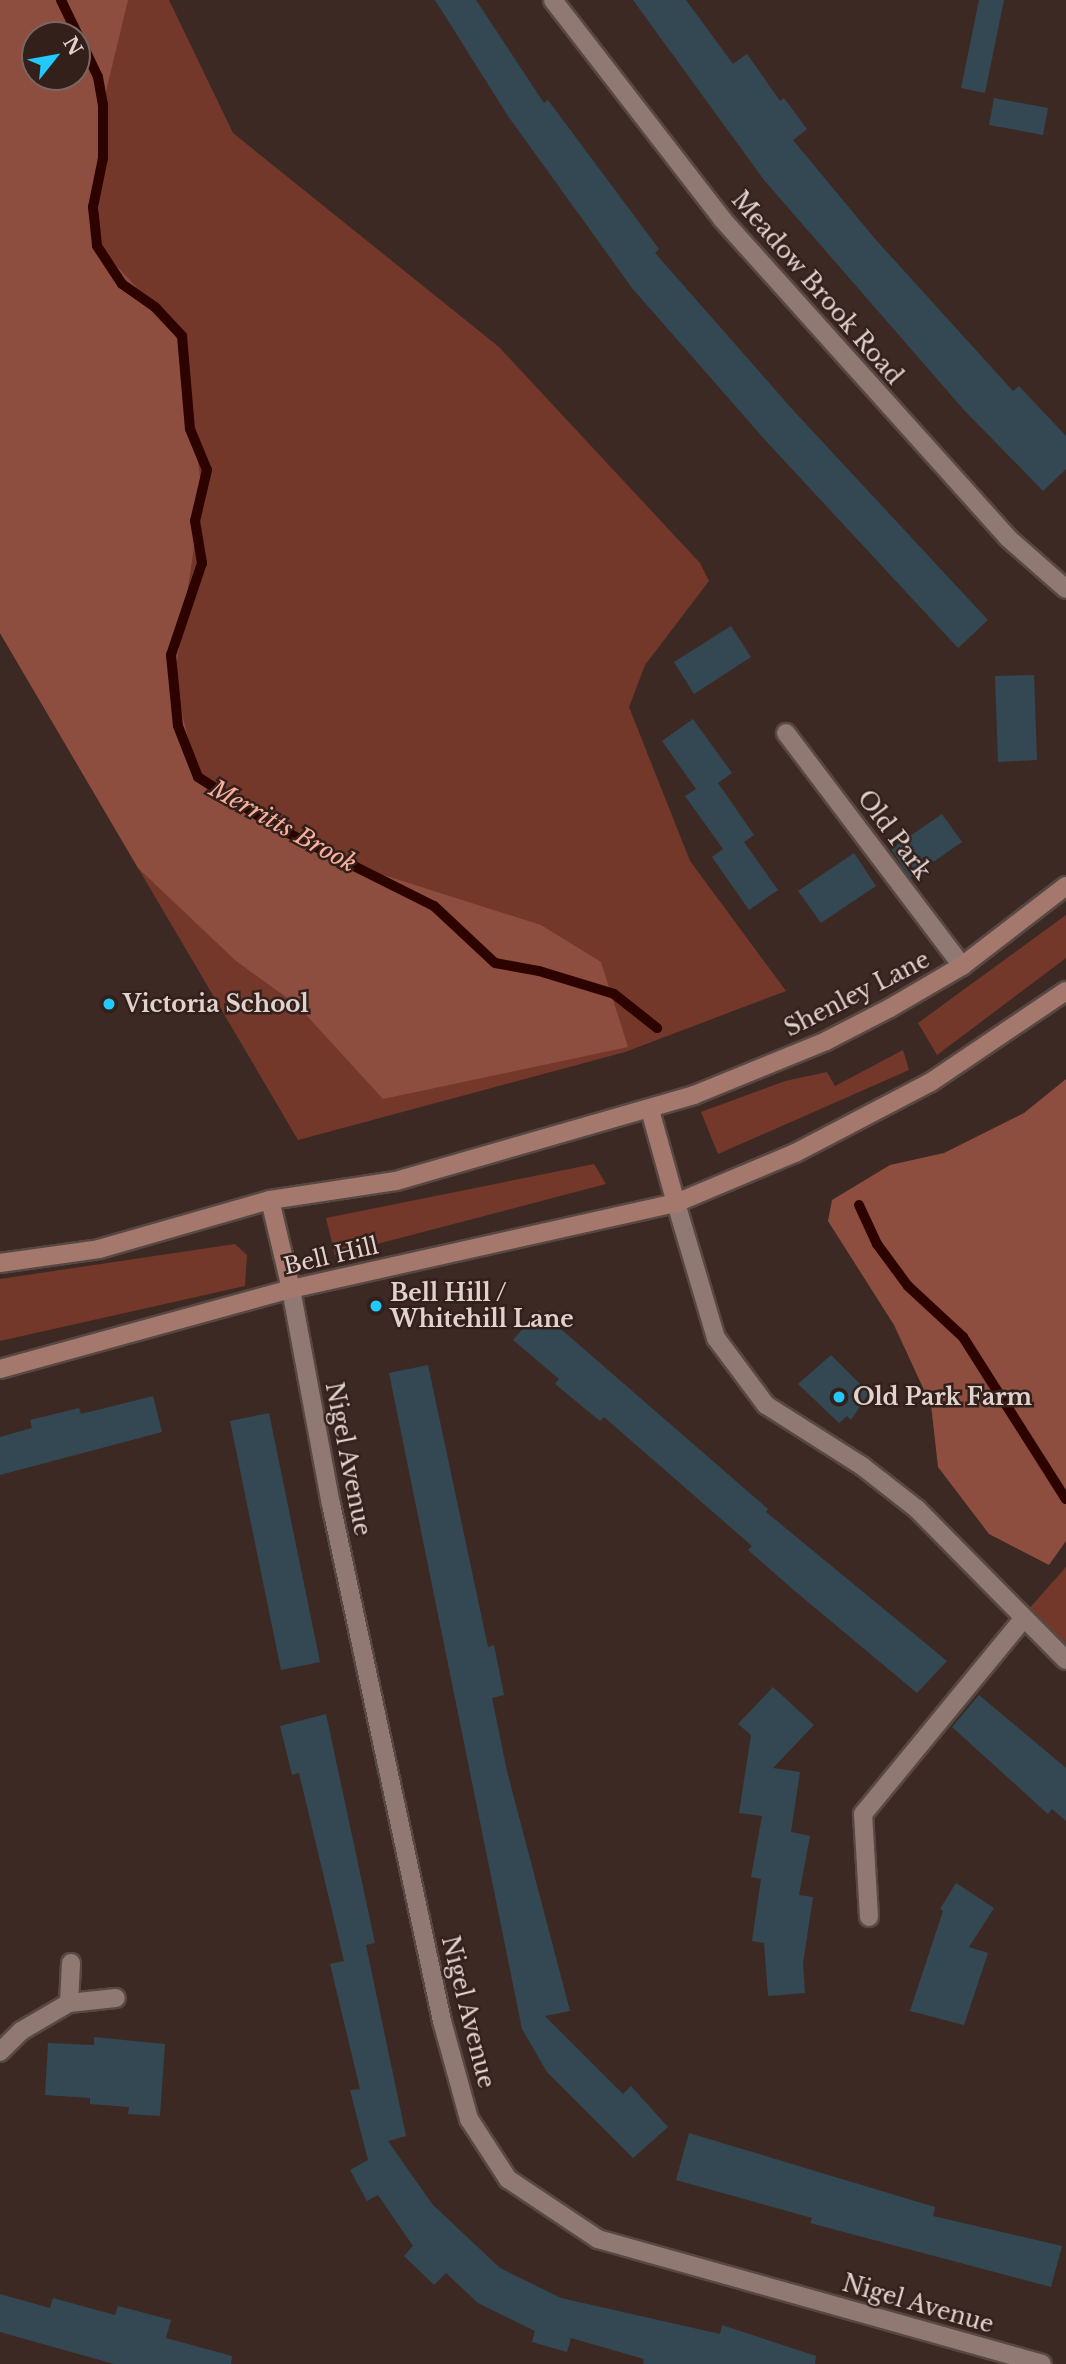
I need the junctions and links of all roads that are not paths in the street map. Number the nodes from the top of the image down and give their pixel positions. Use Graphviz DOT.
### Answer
graph roads {
  1 [pos="554,0"];
  2 [pos="1066,589"];
  3 [pos="786,733"];
  4 [pos="1066,886"];
  5 [pos="962,966"];
  6 [pos="1066,991"];
  7 [pos="650,1110"];
  8 [pos="270,1200"];
  9 [pos="676,1203"];
  10 [pos="0,1263"];
  11 [pos="290,1289"];
  12 [pos="0,1368"];
  13 [pos="1023,1619"];
  14 [pos="1066,1660"];
  15 [pos="869,1917"];
  16 [pos="71,1964"];
  17 [pos="116,1998"];
  18 [pos="69,2003"];
  19 [pos="0,2052"];
  20 [pos="1042,2364"];
  1 -- 2 [label="street, Meadow Brook Road"];
  3 -- 5 [label="street, Old Park"];
  4 -- 5 [label="main road, Shenley Lane"];
  5 -- 7 [label="main road, Shenley Lane"];
  6 -- 9 [label="main road"];
  7 -- 8 [label="main road"];
  7 -- 9 [label="main road"];
  8 -- 10 [label="main road"];
  8 -- 11 [label="main road"];
  9 -- 11 [label="main road, Bell Hill"];
  9 -- 13 [label="street"];
  11 -- 12 [label="main road, Bell Hill"];
  11 -- 20 [label="street, Nigel Avenue"];
  13 -- 14 [label="street"];
  13 -- 15 [label="street"];
  16 -- 18 [label="street"];
  17 -- 18 [label="street"];
  18 -- 19 [label="street"];
}
